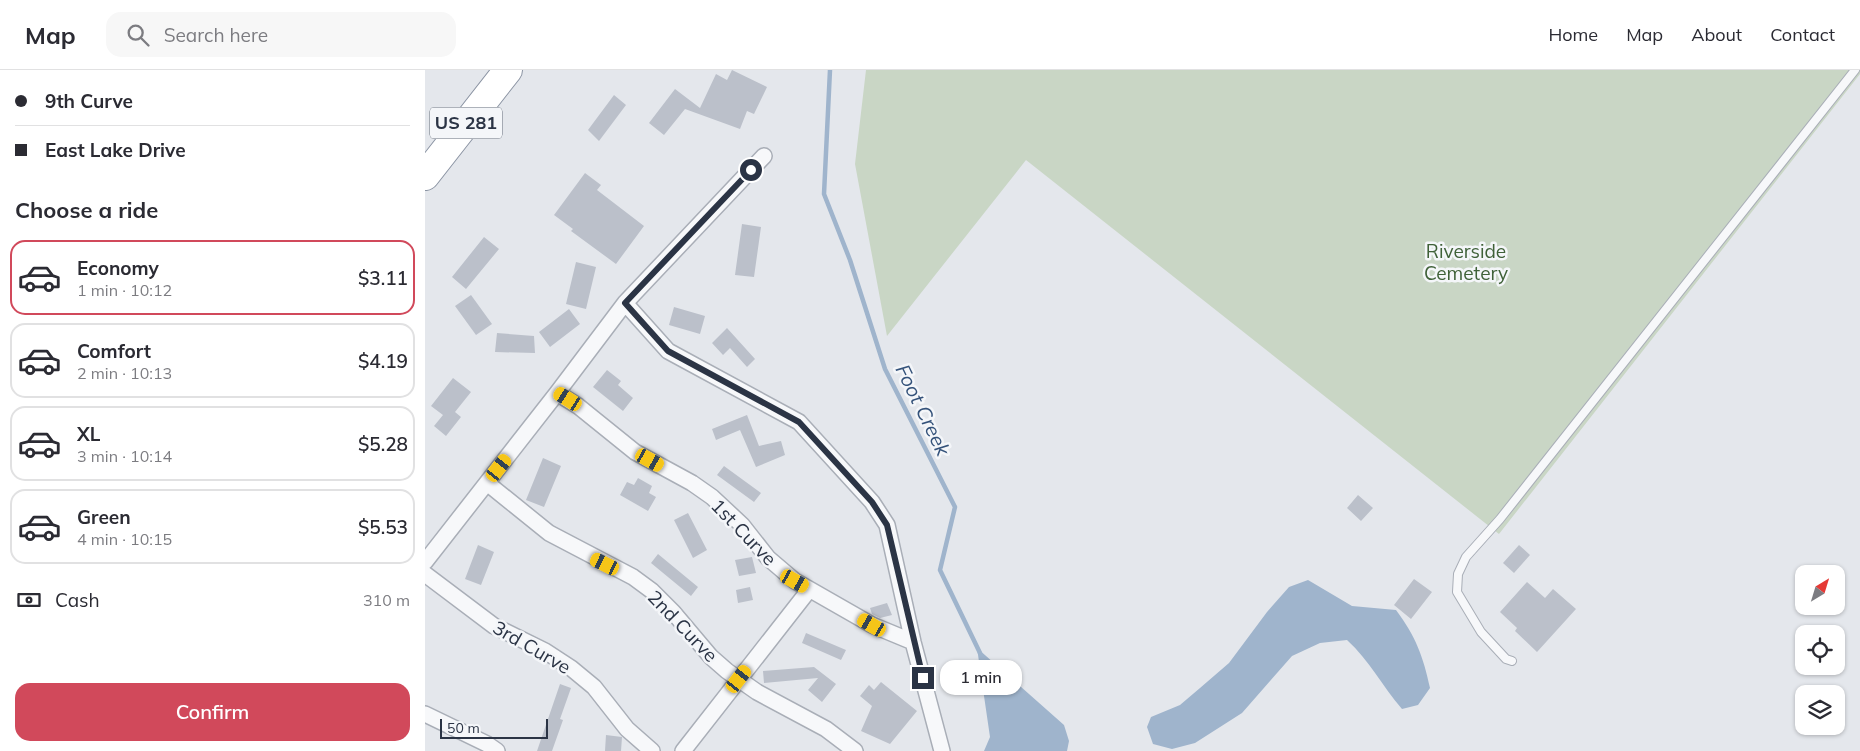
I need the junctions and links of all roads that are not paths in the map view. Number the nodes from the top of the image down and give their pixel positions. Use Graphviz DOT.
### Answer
graph roads {
  1 [pos="507,70"];
  2 [pos="1855,70"];
  3 [pos="764,156"];
  4 [pos="425,176"];
  5 [pos="625,303"];
  6 [pos="557,393"];
  7 [pos="487,483"];
  8 [pos="425,562"];
  9 [pos="425,574"];
  10 [pos="809,590"];
  11 [pos="913,642"];
  12 [pos="1512,661"];
  13 [pos="739,679"];
  14 [pos="425,714"];
  15 [pos="497,751"];
  16 [pos="652,751"];
  17 [pos="683,751"];
  18 [pos="855,751"];
  19 [pos="942,751"];
  1 -- 4 [label="highway, US 281"];
  2 -- 12 [label="lane"];
  3 -- 5 [label="street"];
  5 -- 6 [label="street"];
  5 -- 11 [label="street"];
  6 -- 7 [label="street"];
  6 -- 10 [label="street, 1st Curve"];
  7 -- 8 [label="street"];
  7 -- 13 [label="street, 2nd Curve"];
  9 -- 16 [label="street, 3rd Curve"];
  10 -- 11 [label="street, 1st Curve"];
  10 -- 13 [label="street"];
  11 -- 19 [label="street"];
  13 -- 17 [label="street"];
  13 -- 18 [label="street, 2nd Curve"];
  14 -- 15 [label="street"];
}
